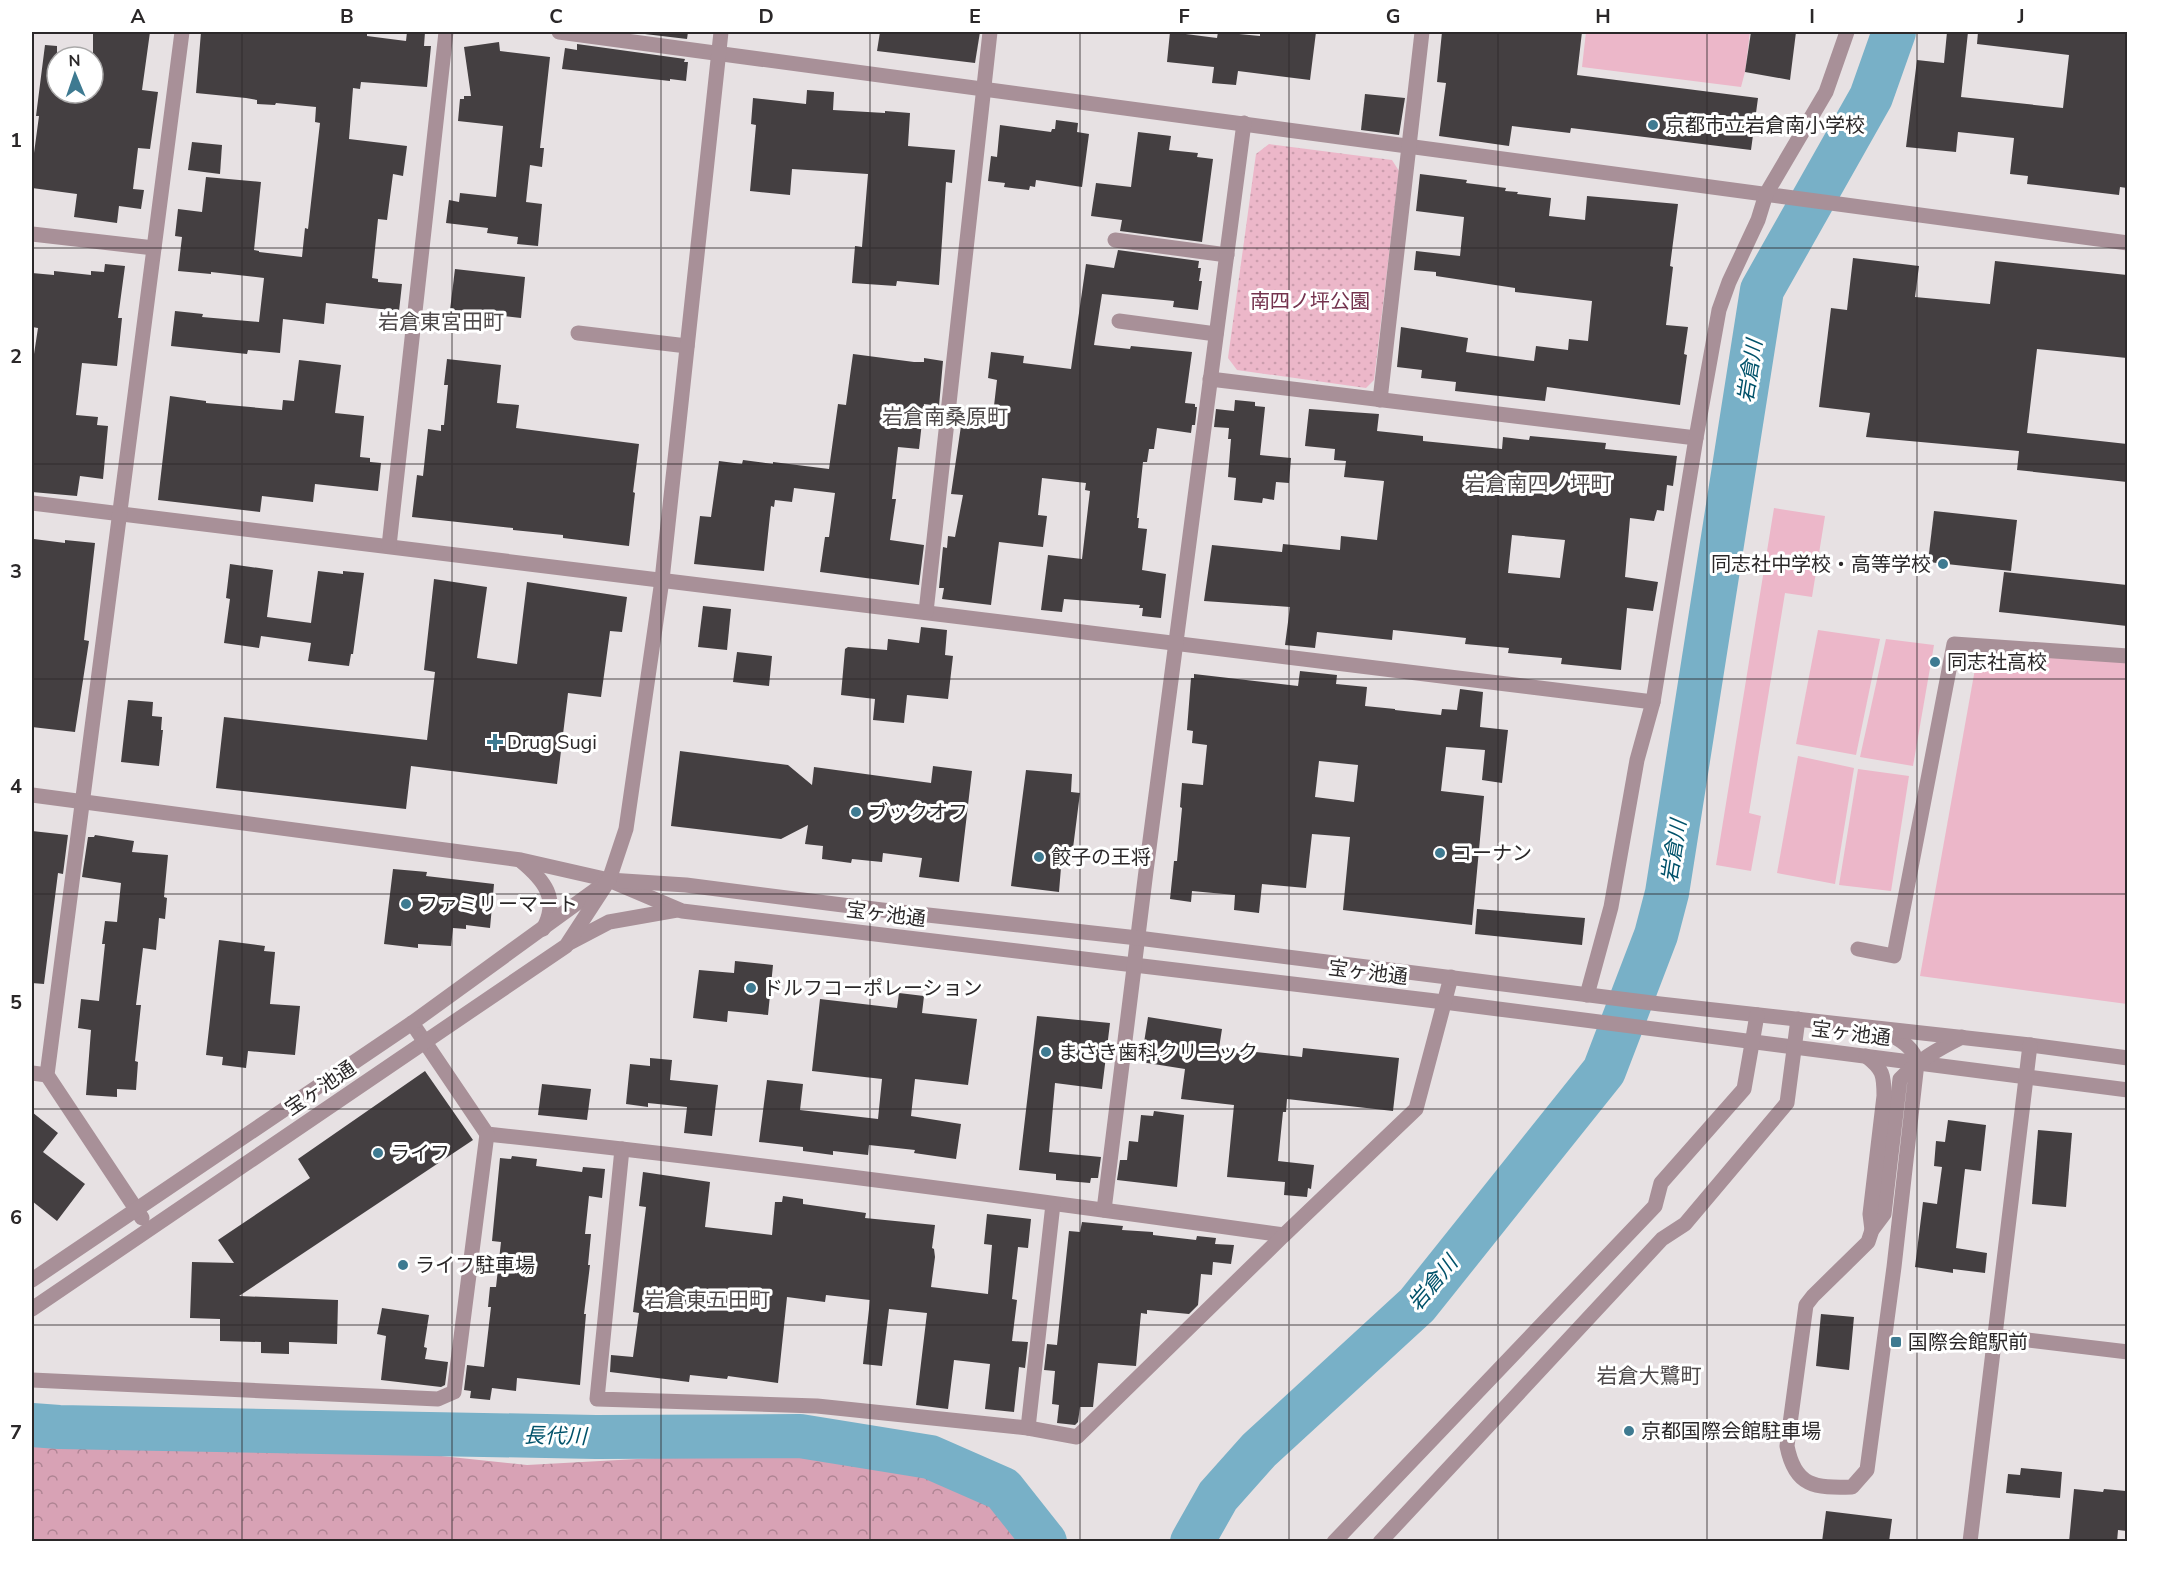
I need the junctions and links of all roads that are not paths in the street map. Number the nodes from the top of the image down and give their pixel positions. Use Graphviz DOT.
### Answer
graph roads {
  1 [pos="182,32"];
  2 [pos="446,32"];
  3 [pos="559,32"];
  4 [pos="721,32"];
  5 [pos="990,32"];
  6 [pos="1422,32"];
  7 [pos="1847,32"];
  8 [pos="719,53"];
  9 [pos="984,89"];
  10 [pos="1244,123"];
  11 [pos="1409,146"];
  12 [pos="1766,194"];
  13 [pos="32,234"];
  14 [pos="1115,240"];
  15 [pos="2127,243"];
  16 [pos="154,248"];
  17 [pos="1227,255"];
  18 [pos="1119,321"];
  19 [pos="578,333"];
  20 [pos="1216,334"];
  21 [pos="687,346"];
  22 [pos="1210,379"];
  23 [pos="1380,400"];
  24 [pos="1695,438"];
  25 [pos="32,503"];
  26 [pos="120,513"];
  27 [pos="389,546"];
  28 [pos="662,580"];
  29 [pos="926,612"];
  30 [pos="1176,643"];
  31 [pos="2127,656"];
  32 [pos="1653,702"];
  33 [pos="32,795"];
  34 [pos="82,802"];
  35 [pos="521,860"];
  36 [pos="609,880"];
  37 [pos="677,910"];
  38 [pos="543,929"];
  39 [pos="1138,938"];
  40 [pos="566,946"];
  41 [pos="1858,949"];
  42 [pos="1134,965"];
  43 [pos="1451,977"];
  44 [pos="1593,996"];
  45 [pos="1444,1002"];
  46 [pos="1757,1015"];
  47 [pos="1798,1019"];
  48 [pos="412,1023"];
  49 [pos="1869,1027"];
  50 [pos="1962,1037"];
  51 [pos="425,1042"];
  52 [pos="1752,1042"];
  53 [pos="2030,1045"];
  54 [pos="1793,1047"];
  55 [pos="1866,1056"];
  56 [pos="2127,1058"];
  57 [pos="1917,1063"];
  58 [pos="39,1074"];
  59 [pos="2026,1077"];
  60 [pos="2127,1090"];
  61 [pos="487,1134"];
  62 [pos="622,1149"];
  63 [pos="1053,1204"];
  64 [pos="136,1210"];
  65 [pos="1104,1210"];
  66 [pos="149,1228"];
  67 [pos="1872,1230"];
  68 [pos="1284,1235"];
  69 [pos="32,1280"];
  70 [pos="32,1309"];
  71 [pos="1995,1336"];
  72 [pos="2127,1352"];
  73 [pos="32,1380"];
  74 [pos="1028,1428"];
  75 [pos="1334,1542"];
  76 [pos="1380,1542"];
  77 [pos="1970,1542"];
  1 -- 16 [label="street"];
  2 -- 27 [label="street"];
  3 -- 8 [label="street"];
  4 -- 8 [label="street"];
  5 -- 9 [label="street"];
  6 -- 11 [label="street"];
  7 -- 12 [label="street"];
  8 -- 9 [label="street"];
  8 -- 21 [label="street"];
  9 -- 10 [label="street"];
  9 -- 29 [label="street"];
  10 -- 11 [label="street"];
  10 -- 17 [label="street"];
  11 -- 12 [label="street"];
  11 -- 23 [label="street"];
  12 -- 15 [label="street"];
  12 -- 24 [label="street"];
  13 -- 16 [label="street"];
  14 -- 17 [label="street"];
  16 -- 26 [label="street"];
  17 -- 20 [label="street"];
  18 -- 20 [label="street"];
  19 -- 21 [label="street"];
  20 -- 22 [label="street"];
  21 -- 28 [label="street"];
  22 -- 23 [label="street"];
  22 -- 30 [label="street"];
  23 -- 24 [label="street"];
  24 -- 32 [label="street"];
  25 -- 26 [label="street"];
  26 -- 27 [label="street"];
  26 -- 34 [label="street"];
  27 -- 28 [label="street"];
  28 -- 29 [label="street"];
  28 -- 36 [label="street"];
  29 -- 30 [label="street"];
  30 -- 32 [label="street"];
  30 -- 39 [label="street"];
  31 -- 41 [label="street"];
  32 -- 44 [label="street"];
  33 -- 34 [label="street"];
  34 -- 35 [label="street"];
  34 -- 58 [label="street"];
  35 -- 36 [label="street"];
  35 -- 38 [label="street"];
  36 -- 37 [label="street, 宝ヶ池通"];
  36 -- 38 [label="street, 宝ヶ池通"];
  36 -- 39 [label="street, 宝ヶ池通"];
  36 -- 40 [label="street, 宝ヶ池通"];
  37 -- 40 [label="street"];
  37 -- 42 [label="street, 宝ヶ池通"];
  38 -- 48 [label="street, 宝ヶ池通"];
  39 -- 42 [label="street"];
  39 -- 43 [label="street, 宝ヶ池通"];
  40 -- 51 [label="street, 宝ヶ池通"];
  42 -- 45 [label="street, 宝ヶ池通"];
  42 -- 65 [label="street"];
  43 -- 44 [label="street, 宝ヶ池通"];
  43 -- 45 [label="street"];
  44 -- 46 [label="street, 宝ヶ池通"];
  45 -- 52 [label="street, 宝ヶ池通"];
  45 -- 68 [label="street"];
  46 -- 47 [label="street, 宝ヶ池通"];
  46 -- 52 [label="street"];
  47 -- 49 [label="street, 宝ヶ池通"];
  47 -- 54 [label="street"];
  48 -- 51 [label="street"];
  48 -- 64 [label="street, 宝ヶ池通"];
  49 -- 50 [label="street, 宝ヶ池通"];
  49 -- 57 [label="street"];
  50 -- 53 [label="street, 宝ヶ池通"];
  50 -- 57 [label="street"];
  51 -- 61 [label="street"];
  51 -- 66 [label="street, 宝ヶ池通"];
  52 -- 54 [label="street, 宝ヶ池通"];
  52 -- 75 [label="street"];
  53 -- 56 [label="street, 宝ヶ池通"];
  53 -- 59 [label="street"];
  54 -- 55 [label="street, 宝ヶ池通"];
  54 -- 76 [label="street"];
  55 -- 57 [label="street, 宝ヶ池通"];
  55 -- 67 [label="street"];
  57 -- 59 [label="street, 宝ヶ池通"];
  57 -- 67 [label="street"];
  57 -- 67 [label="street"];
  58 -- 64 [label="street"];
  59 -- 60 [label="street, 宝ヶ池通"];
  59 -- 71 [label="street"];
  61 -- 62 [label="street"];
  61 -- 73 [label="street"];
  62 -- 63 [label="street"];
  62 -- 74 [label="street"];
  63 -- 65 [label="street"];
  63 -- 74 [label="street"];
  64 -- 66 [label="street"];
  64 -- 69 [label="street, 宝ヶ池通"];
  65 -- 68 [label="street"];
  66 -- 70 [label="street, 宝ヶ池通"];
  68 -- 74 [label="street"];
  71 -- 72 [label="street"];
  71 -- 77 [label="street"];
}
